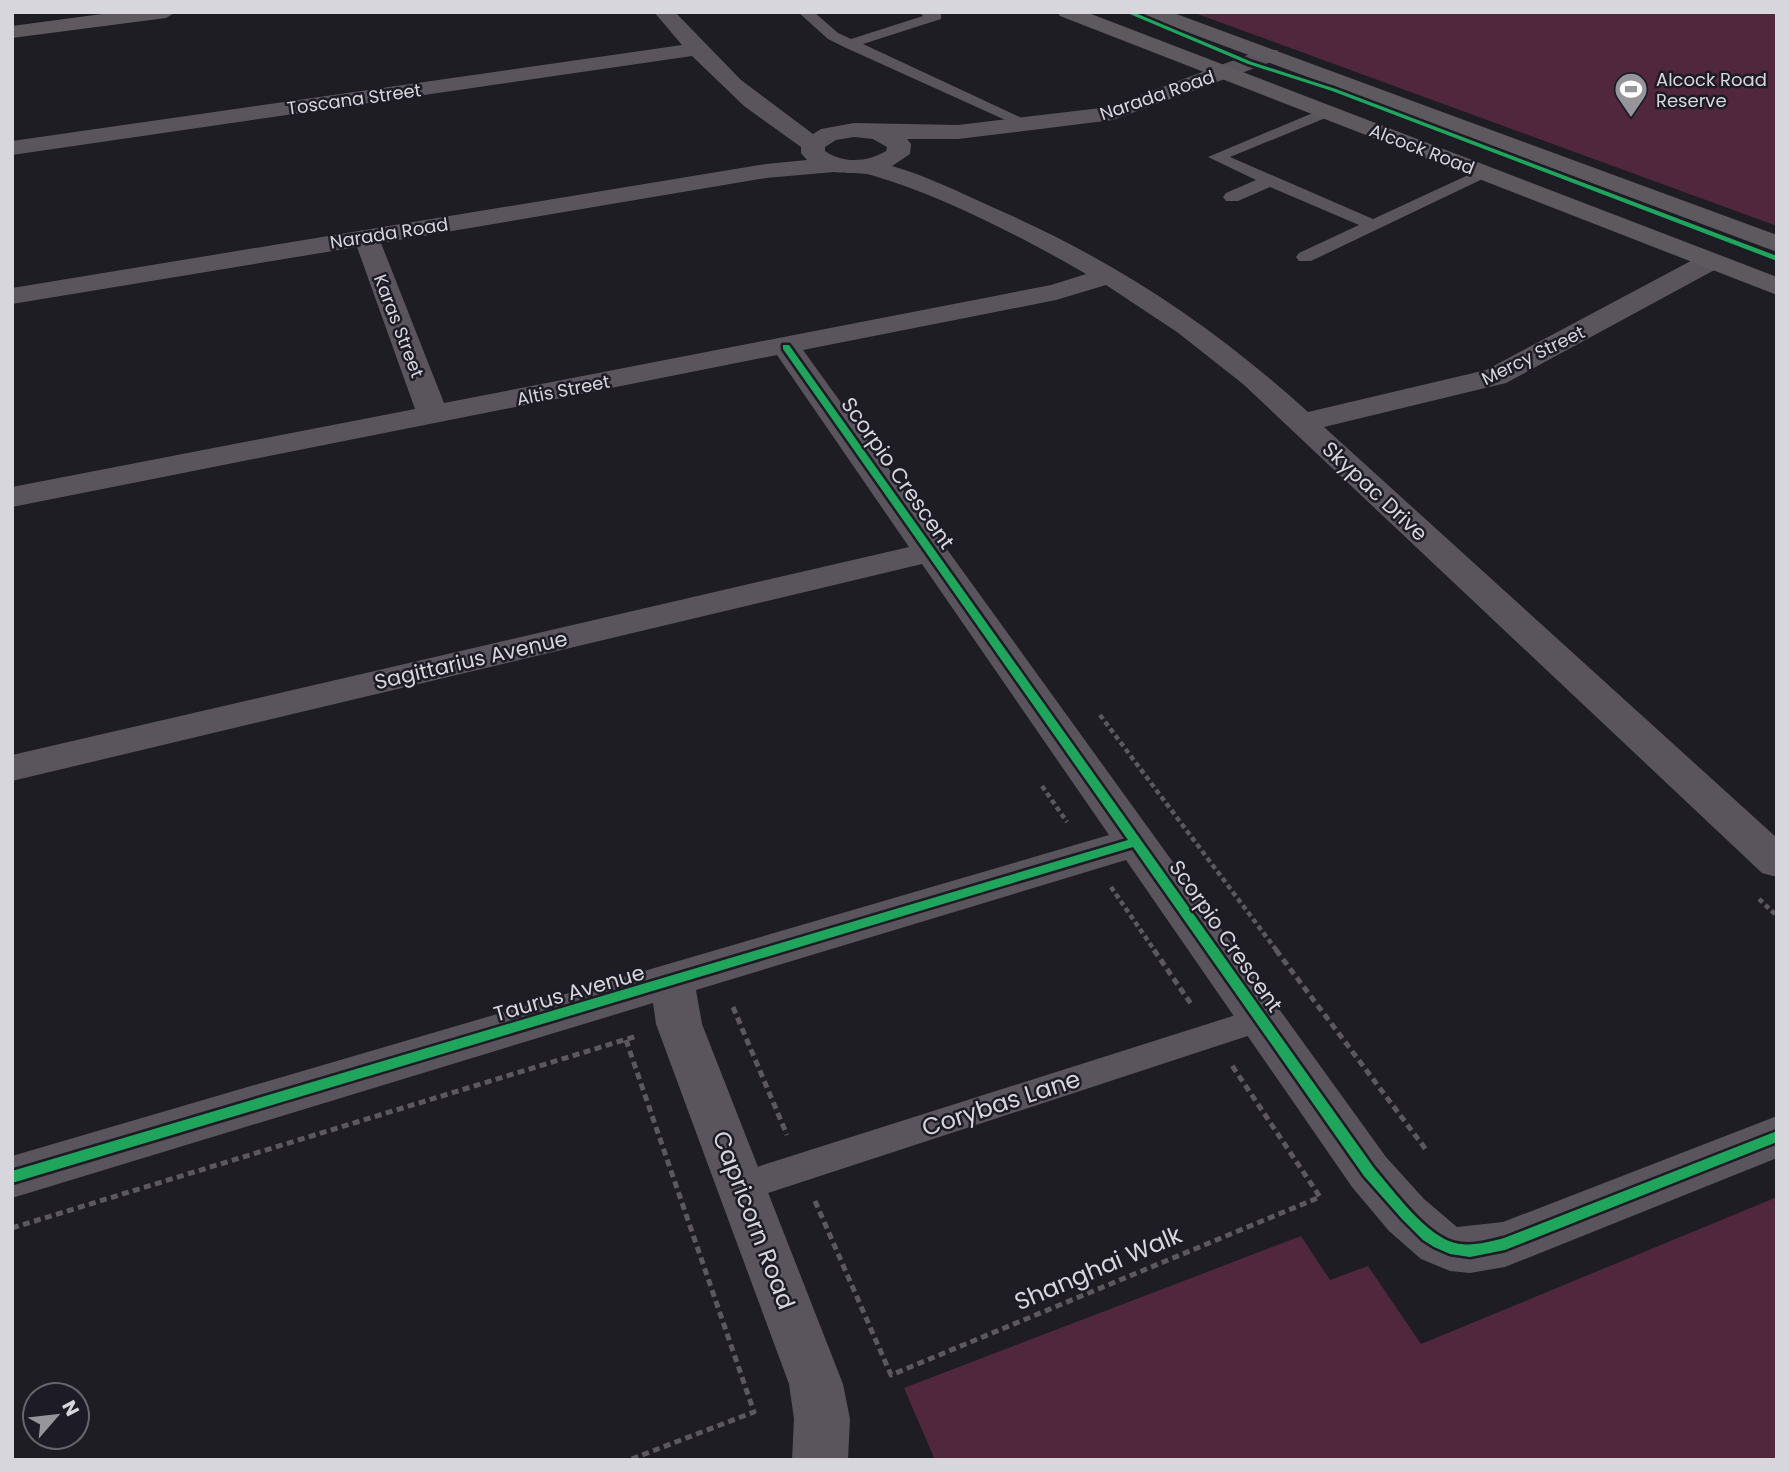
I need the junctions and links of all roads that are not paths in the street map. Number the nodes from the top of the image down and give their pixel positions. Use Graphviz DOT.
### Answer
graph roads {
  1 [pos="166,12"];
  2 [pos="664,12"];
  3 [pos="805,12"];
  4 [pos="926,12"];
  5 [pos="1067,12"];
  6 [pos="1151,12"];
  7 [pos="12,32"];
  8 [pos="849,44"];
  9 [pos="697,49"];
  10 [pos="1269,55"];
  11 [pos="1223,72"];
  12 [pos="758,104"];
  13 [pos="1326,113"];
  14 [pos="1029,125"];
  15 [pos="841,131"];
  16 [pos="879,132"];
  17 [pos="958,132"];
  18 [pos="813,146"];
  19 [pos="12,148"];
  20 [pos="898,152"];
  21 [pos="837,164"];
  22 [pos="862,166"];
  23 [pos="766,171"];
  24 [pos="1485,174"];
  25 [pos="1270,180"];
  26 [pos="926,188"];
  27 [pos="1232,197"];
  28 [pos="1373,225"];
  29 [pos="366,237"];
  30 [pos="1777,244"];
  31 [pos="1305,257"];
  32 [pos="1711,261"];
  33 [pos="1111,275"];
  34 [pos="1777,287"];
  35 [pos="12,296"];
  36 [pos="786,347"];
  37 [pos="432,415"];
  38 [pos="1301,423"];
  39 [pos="12,497"];
  40 [pos="930,552"];
  41 [pos="12,768"];
  42 [pos="1135,842"];
  43 [pos="1777,862"];
  44 [pos="676,1003"];
  45 [pos="1261,1019"];
  46 [pos="1777,1136"];
  47 [pos="12,1177"];
  48 [pos="741,1187"];
  49 [pos="820,1460"];
  1 -- 7 [label="street"];
  2 -- 9 [label="street"];
  3 -- 8 [label="lane"];
  4 -- 8 [label="lane"];
  5 -- 11 [label="street, Alcock Road"];
  6 -- 10 [label="street, Alcock Road"];
  8 -- 14 [label="lane"];
  9 -- 12 [label="street"];
  9 -- 19 [label="street, Toscana Street"];
  10 -- 11 [label="street, Narada Road"];
  10 -- 30 [label="street, Alcock Road"];
  11 -- 13 [label="street, Alcock Road"];
  11 -- 14 [label="street, Narada Road"];
  12 -- 15 [label="street"];
  12 -- 18 [label="street"];
  13 -- 24 [label="street, Alcock Road"];
  13 -- 25 [label="lane"];
  14 -- 17 [label="street, Narada Road"];
  15 -- 16 [label="street, Narada Road"];
  15 -- 18 [label="street, Narada Road"];
  16 -- 17 [label="street, Narada Road"];
  16 -- 20 [label="street, Skypac Drive"];
  17 -- 20 [label="street, Narada Road"];
  18 -- 21 [label="street"];
  18 -- 23 [label="street, Narada Road"];
  20 -- 22 [label="street, Narada Road"];
  20 -- 26 [label="street, Skypac Drive"];
  21 -- 22 [label="street, Narada Road"];
  21 -- 23 [label="street, Narada Road"];
  22 -- 26 [label="street, Skypac Drive"];
  23 -- 29 [label="street, Narada Road"];
  24 -- 28 [label="lane"];
  24 -- 32 [label="street, Alcock Road"];
  25 -- 27 [label="lane"];
  25 -- 28 [label="lane"];
  26 -- 33 [label="street, Skypac Drive"];
  28 -- 31 [label="lane"];
  29 -- 35 [label="street, Narada Road"];
  29 -- 37 [label="street, Karas Street"];
  32 -- 34 [label="street, Alcock Road"];
  32 -- 38 [label="street, Mercy Street"];
  33 -- 36 [label="street, Altis Street"];
  33 -- 38 [label="street, Skypac Drive"];
  36 -- 37 [label="street, Altis Street"];
  36 -- 40 [label="street, Scorpio Crescent"];
  37 -- 39 [label="street, Altis Street"];
  38 -- 43 [label="street, Skypac Drive"];
  40 -- 41 [label="street, Sagittarius Avenue"];
  40 -- 42 [label="street, Scorpio Crescent"];
  42 -- 44 [label="street, Taurus Avenue"];
  42 -- 45 [label="street, Scorpio Crescent"];
  44 -- 47 [label="street, Taurus Avenue"];
  44 -- 48 [label="street, Capricorn Road"];
  45 -- 46 [label="street, Scorpio Crescent"];
  45 -- 48 [label="lane, Corybas Lane"];
  48 -- 49 [label="street, Capricorn Road"];
}
